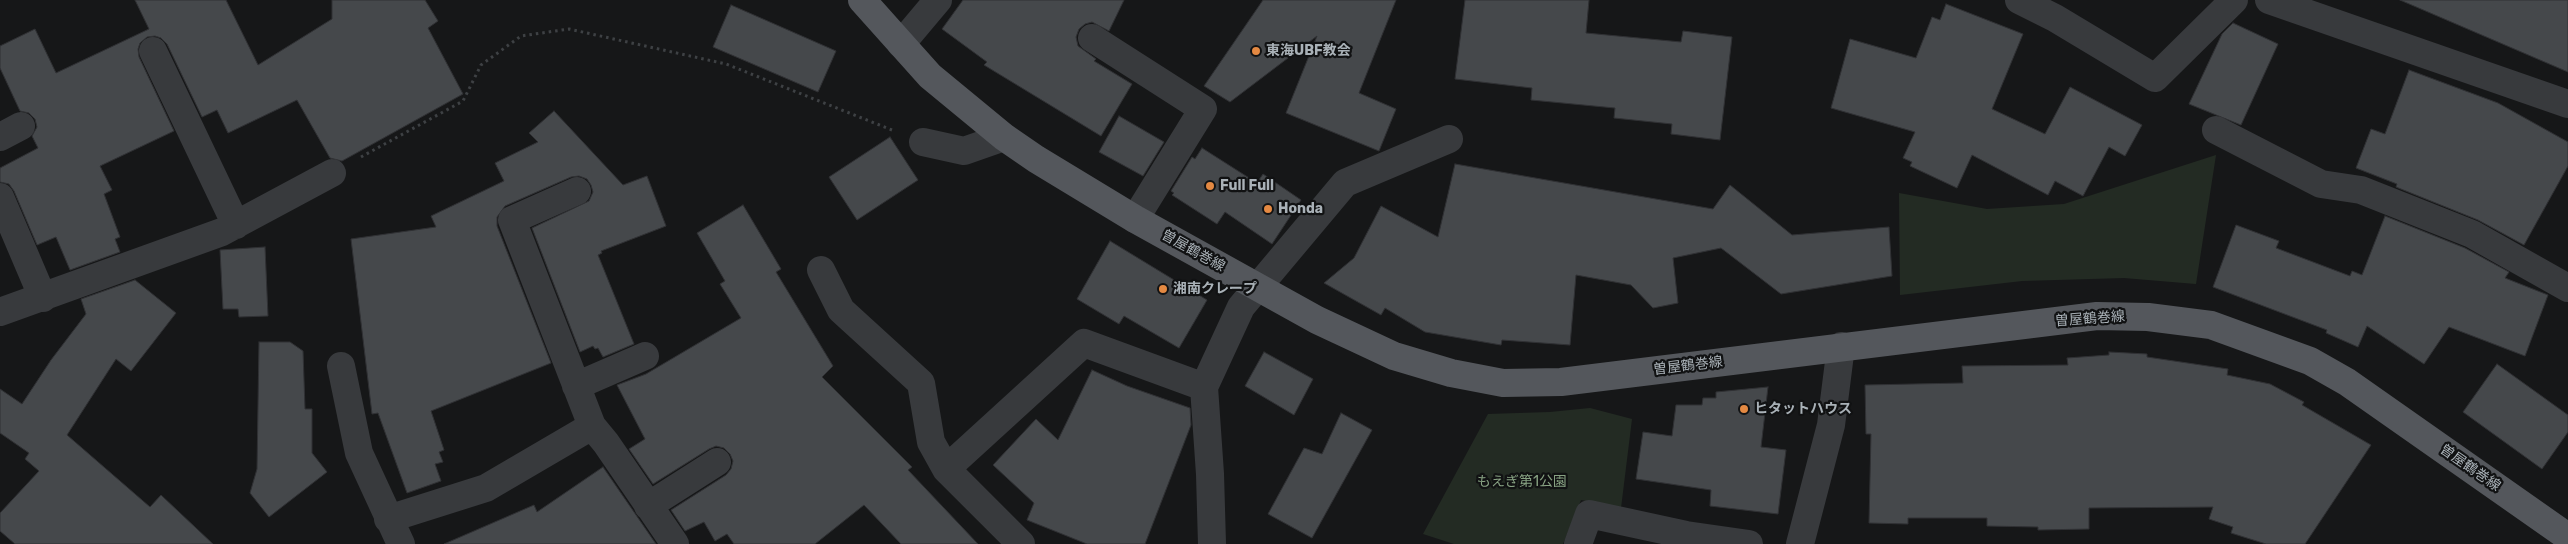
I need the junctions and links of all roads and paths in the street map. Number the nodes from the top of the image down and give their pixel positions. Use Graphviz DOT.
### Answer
graph roads {
  1 [pos="862,0"];
  2 [pos="938,0"];
  3 [pos="2019,0"];
  4 [pos="2234,0"];
  5 [pos="2269,0"];
  6 [pos="1092,38"];
  7 [pos="901,44"];
  8 [pos="153,51"];
  9 [pos="2568,104"];
  10 [pos="2216,130"];
  11 [pos="1004,137"];
  12 [pos="1449,139"];
  13 [pos="922,142"];
  14 [pos="332,173"];
  15 [pos="577,190"];
  16 [pos="0,197"];
  17 [pos="1135,219"];
  18 [pos="236,225"];
  19 [pos="821,270"];
  20 [pos="1259,288"];
  21 [pos="2568,288"];
  22 [pos="43,298"];
  23 [pos="0,312"];
  24 [pos="1841,346"];
  25 [pos="646,356"];
  26 [pos="341,366"];
  27 [pos="576,386"];
  28 [pos="1204,387"];
  29 [pos="592,426"];
  30 [pos="718,462"];
  31 [pos="946,469"];
  32 [pos="648,506"];
  33 [pos="388,519"];
  34 [pos="2568,537"];
  35 [pos="400,544"];
  36 [pos="676,544"];
  37 [pos="1021,544"];
  38 [pos="1212,544"];
  39 [pos="1578,544"];
  40 [pos="1749,544"];
  41 [pos="1800,544"];
  1 -- 7 [label="main road, 曽屋鶴巻線"];
  2 -- 7 [label="street"];
  3 -- 4 [label="street"];
  5 -- 9 [label="street"];
  6 -- 17 [label="street"];
  7 -- 11 [label="main road, 曽屋鶴巻線"];
  8 -- 18 [label="street"];
  10 -- 21 [label="street"];
  11 -- 13 [label="street"];
  11 -- 17 [label="main road, 曽屋鶴巻線"];
  12 -- 20 [label="street"];
  13 -- 14 [label="path"];
  14 -- 18 [label="street"];
  15 -- 27 [label="street"];
  16 -- 22 [label="street"];
  17 -- 20 [label="main road, 曽屋鶴巻線"];
  18 -- 22 [label="street"];
  19 -- 31 [label="street"];
  20 -- 24 [label="main road, 曽屋鶴巻線"];
  20 -- 28 [label="street"];
  22 -- 23 [label="street"];
  24 -- 34 [label="main road, 曽屋鶴巻線"];
  24 -- 41 [label="street"];
  25 -- 27 [label="street"];
  26 -- 33 [label="street"];
  27 -- 29 [label="street"];
  28 -- 31 [label="street"];
  28 -- 38 [label="street"];
  29 -- 32 [label="street"];
  29 -- 33 [label="street"];
  30 -- 32 [label="street"];
  31 -- 37 [label="street"];
  32 -- 36 [label="street"];
  33 -- 35 [label="street"];
  39 -- 40 [label="street"];
}
